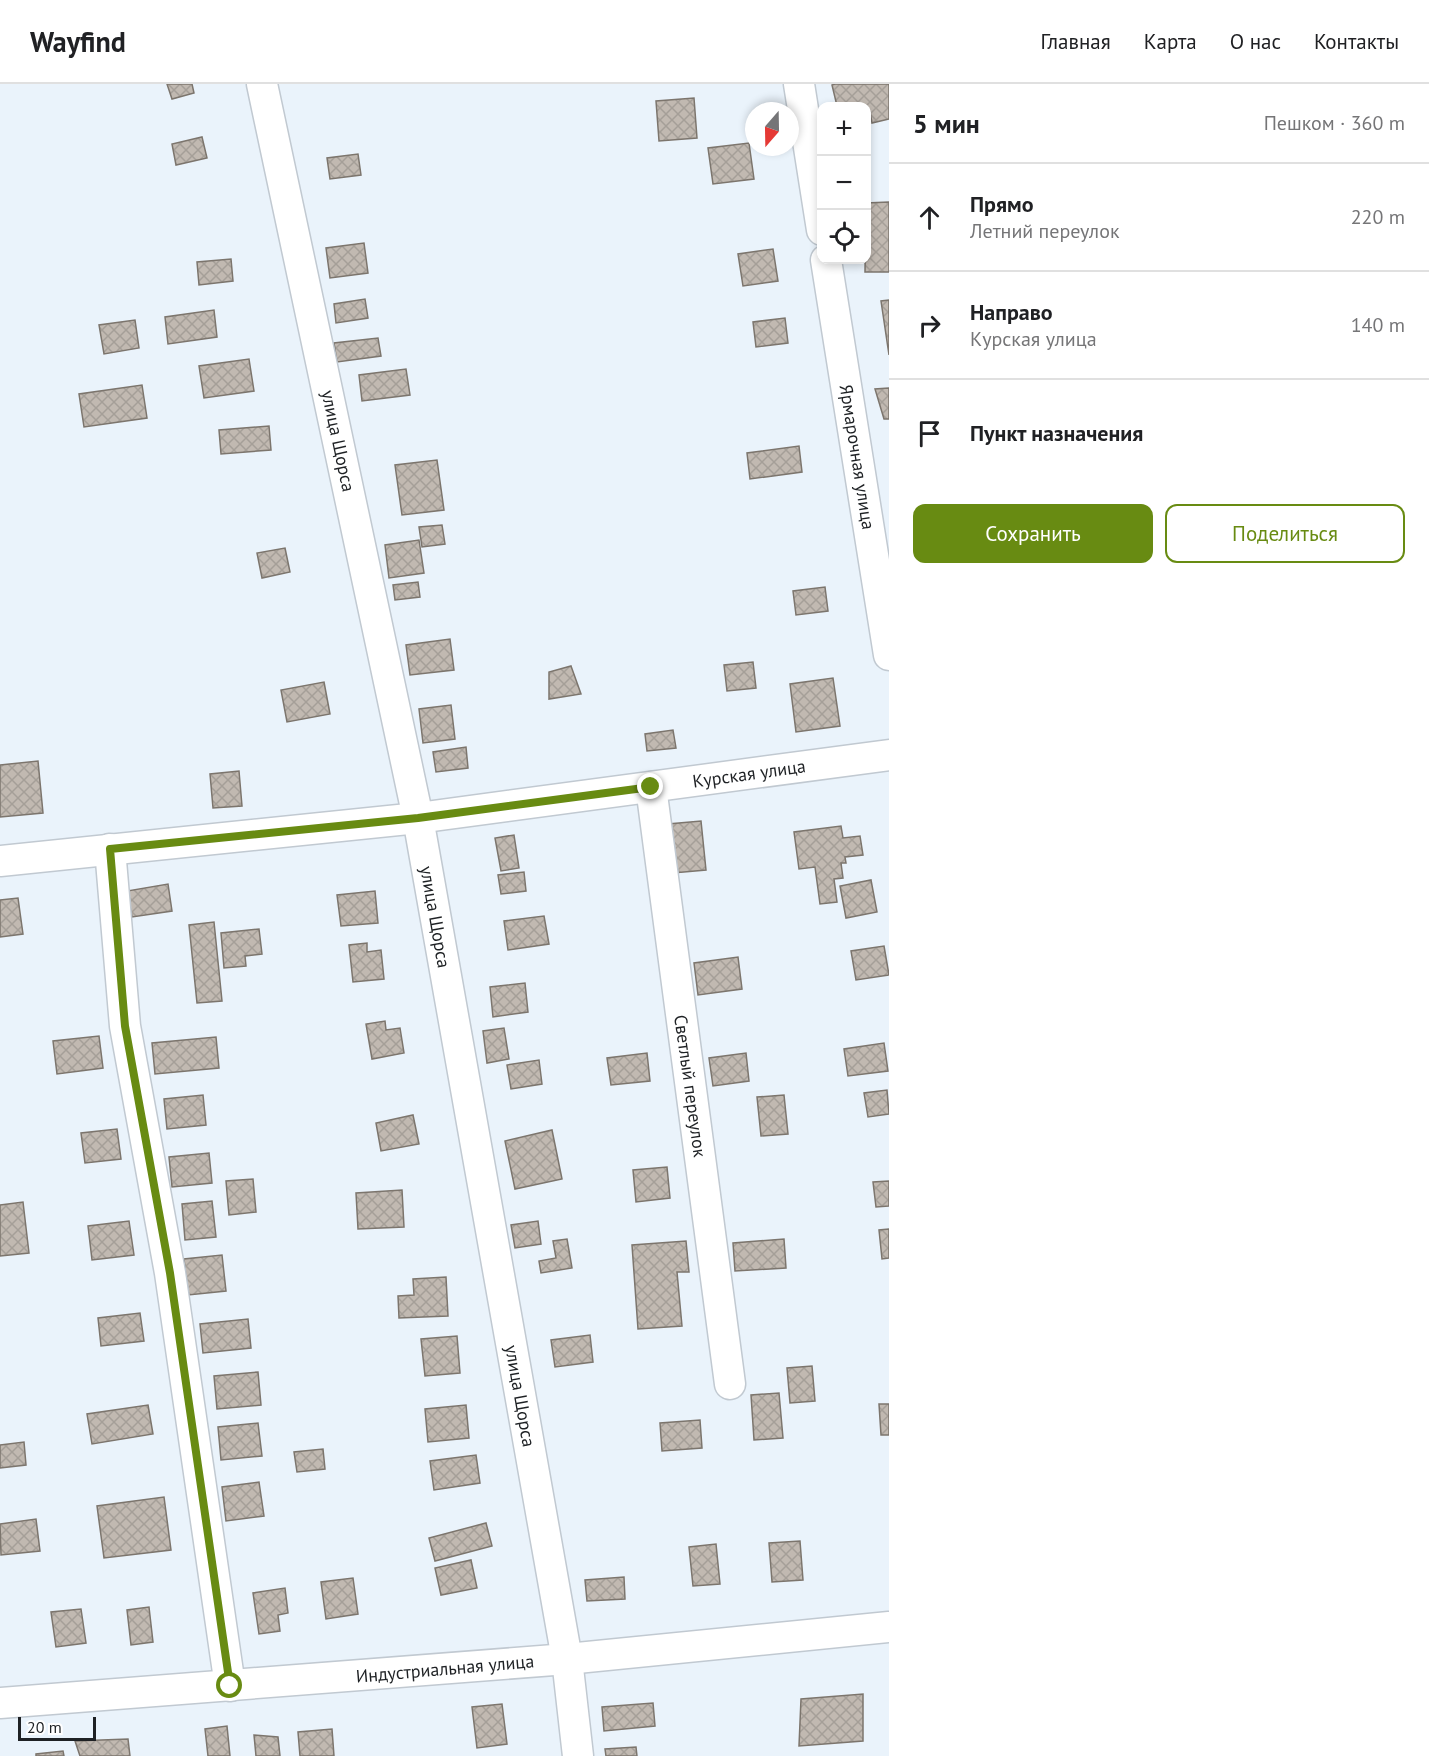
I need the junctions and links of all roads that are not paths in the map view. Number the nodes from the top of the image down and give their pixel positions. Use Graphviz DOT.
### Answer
graph roads {
  1 [pos="262,84"];
  2 [pos="799,84"];
  3 [pos="819,210"];
  4 [pos="827,264"];
  5 [pos="889,655"];
  6 [pos="889,755"];
  7 [pos="651,787"];
  8 [pos="418,818"];
  9 [pos="110,849"];
  10 [pos="0,861"];
  11 [pos="729,1384"];
  12 [pos="889,1627"];
  13 [pos="567,1659"];
  14 [pos="230,1686"];
  15 [pos="0,1703"];
  16 [pos="578,1756"];
  1 -- 8 [label="street, улица Щорса"];
  2 -- 3 [label="street"];
  4 -- 5 [label="street, Ярмарочная улица"];
  6 -- 7 [label="street, Курская улица"];
  7 -- 8 [label="street, Курская улица"];
  7 -- 11 [label="street, Светлый переулок"];
  8 -- 9 [label="street, Курская улица"];
  8 -- 13 [label="street, улица Щорса"];
  9 -- 10 [label="street, Курская улица"];
  9 -- 14 [label="street"];
  12 -- 13 [label="street, Индустриальная улица"];
  13 -- 14 [label="street, Индустриальная улица"];
  13 -- 16 [label="street, улица Щорса"];
  14 -- 15 [label="street, Индустриальная улица"];
}
